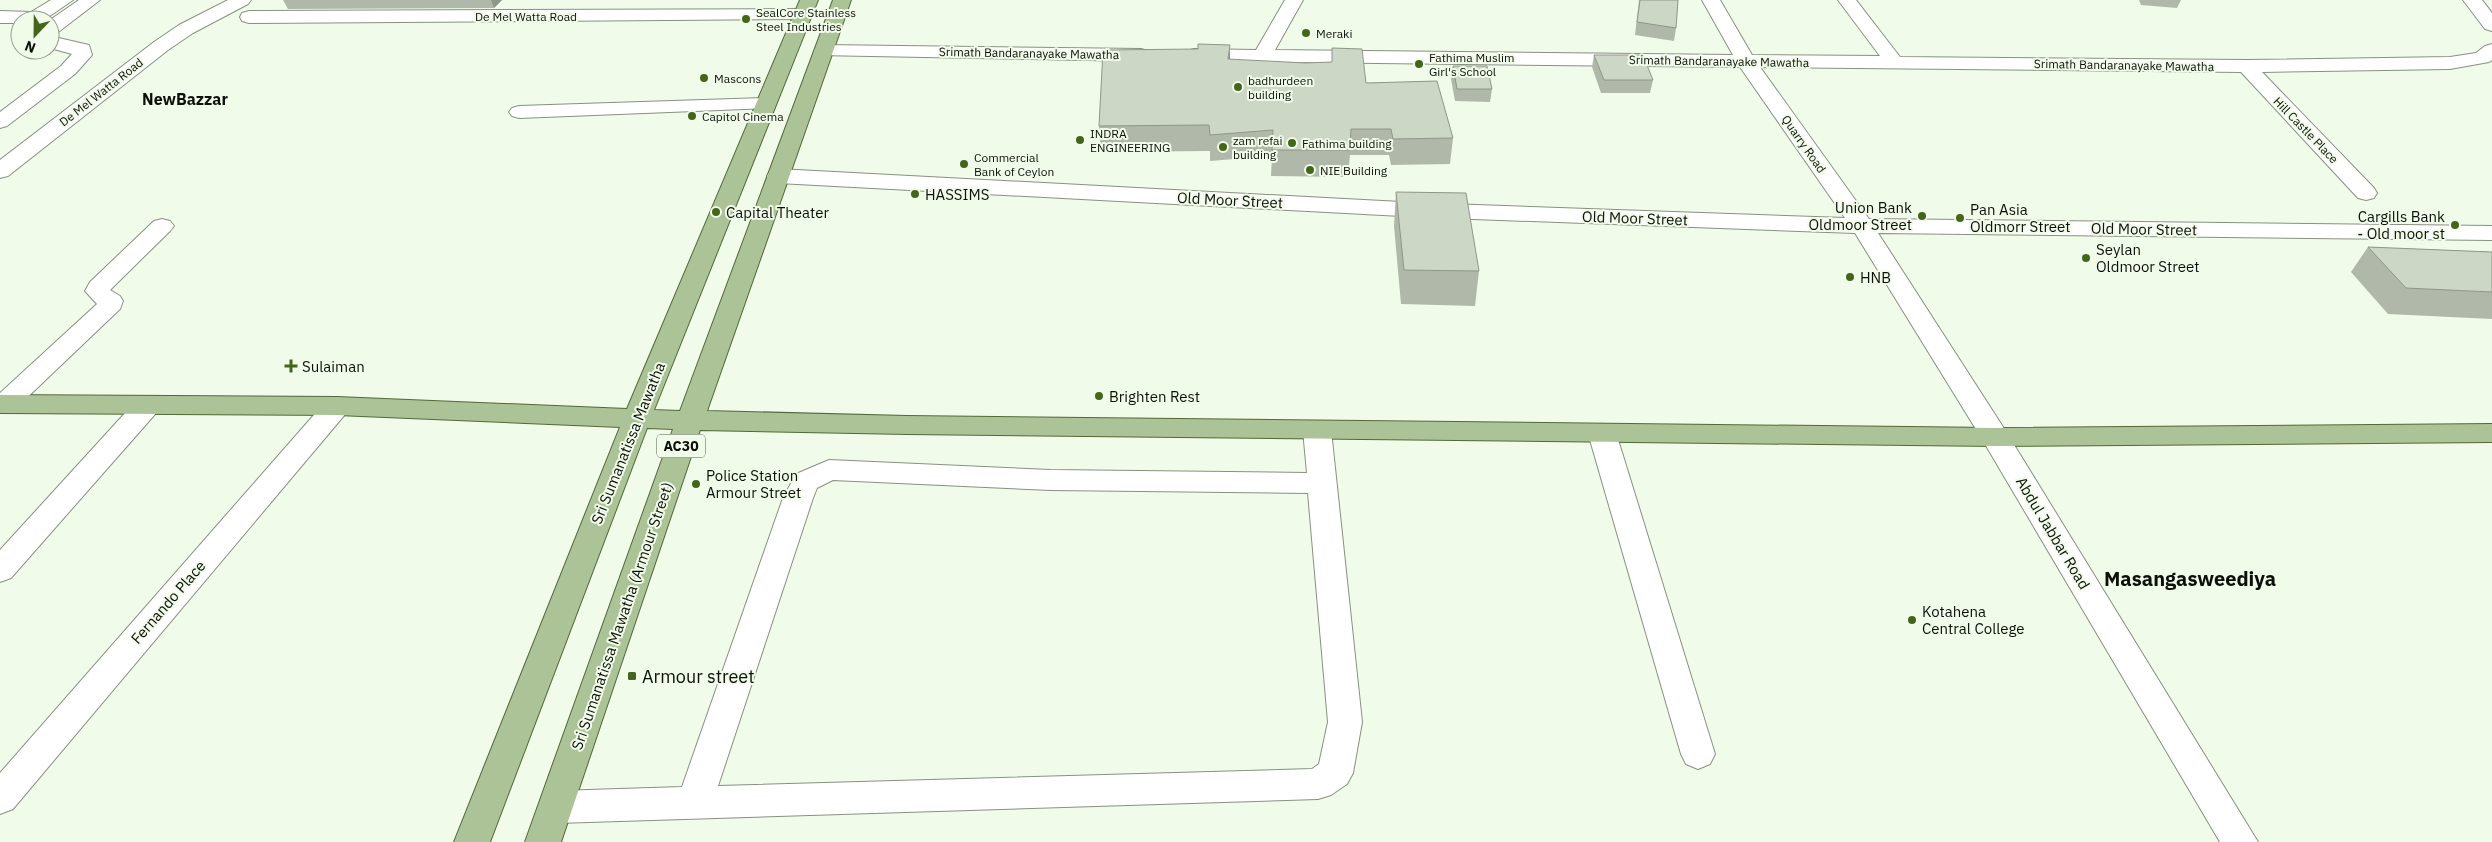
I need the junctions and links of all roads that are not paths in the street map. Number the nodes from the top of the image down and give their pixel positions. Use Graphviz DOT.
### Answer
graph roads {
  1 [pos="64,0"];
  2 [pos="91,0"];
  3 [pos="842,0"];
  4 [pos="1294,0"];
  5 [pos="1711,0"];
  6 [pos="1847,0"];
  7 [pos="2472,0"];
  8 [pos="245,8"];
  9 [pos="806,8"];
  10 [pos="44,10"];
  11 [pos="60,22"];
  12 [pos="2492,25"];
  13 [pos="60,44"];
  14 [pos="2492,50"];
  15 [pos="824,51"];
  16 [pos="1262,56"];
  17 [pos="1746,61"];
  18 [pos="1895,63"];
  19 [pos="2246,66"];
  20 [pos="766,104"];
  21 [pos="519,112"];
  22 [pos="0,122"];
  23 [pos="0,171"];
  24 [pos="778,176"];
  25 [pos="2366,193"];
  26 [pos="162,226"];
  27 [pos="1862,226"];
  28 [pos="2492,233"];
  29 [pos="2,404"];
  30 [pos="147,406"];
  31 [pos="336,406"];
  32 [pos="637,419"];
  33 [pos="690,420"];
  34 [pos="1317,430"];
  35 [pos="1602,433"];
  36 [pos="2492,433"];
  37 [pos="1995,437"];
  38 [pos="1322,483"];
  39 [pos="0,570"];
  40 [pos="1698,754"];
  41 [pos="0,798"];
  42 [pos="695,803"];
  43 [pos="557,807"];
  44 [pos="472,842"];
  45 [pos="543,842"];
  46 [pos="2240,842"];
  1 -- 10 [label="street"];
  2 -- 11 [label="street"];
  3 -- 15 [label="main road, Sri Sumanatissa Mawatha (Armour Street)"];
  4 -- 16 [label="street"];
  5 -- 17 [label="street, Quarry Road"];
  6 -- 18 [label="street"];
  7 -- 12 [label="street"];
  8 -- 9 [label="street, De Mel Watta Road"];
  8 -- 23 [label="street, De Mel Watta Road"];
  9 -- 20 [label="main road, Sri Sumanatissa Mawatha"];
  13 -- 22 [label="street"];
  14 -- 19 [label="street, Srimath Bandaranayake Mawatha"];
  15 -- 16 [label="street, Srimath Bandaranayake Mawatha"];
  15 -- 24 [label="main road, Sri Sumanatissa Mawatha (Armour Street) / AC30"];
  16 -- 17 [label="street, Srimath Bandaranayake Mawatha"];
  17 -- 18 [label="street, Srimath Bandaranayake Mawatha"];
  17 -- 27 [label="street, Quarry Road"];
  18 -- 19 [label="street, Srimath Bandaranayake Mawatha"];
  19 -- 25 [label="street, Hill Castle Place"];
  20 -- 21 [label="street"];
  20 -- 32 [label="main road, Sri Sumanatissa Mawatha"];
  24 -- 27 [label="street, Old Moor Street"];
  24 -- 33 [label="main road, Sri Sumanatissa Mawatha (Armour Street) / AC30"];
  26 -- 29 [label="street"];
  27 -- 28 [label="street, Old Moor Street"];
  27 -- 37 [label="street, Abdul Jabbar Road"];
  29 -- 30 [label="main road"];
  30 -- 31 [label="main road"];
  30 -- 39 [label="street"];
  31 -- 32 [label="main road"];
  31 -- 41 [label="street, Fernando Place"];
  32 -- 33 [label="main road"];
  32 -- 44 [label="main road, Sri Sumanatissa Mawatha"];
  33 -- 34 [label="main road"];
  33 -- 43 [label="main road, Sri Sumanatissa Mawatha (Armour Street) / AC30"];
  34 -- 35 [label="main road"];
  34 -- 38 [label="street"];
  35 -- 37 [label="main road"];
  35 -- 40 [label="street"];
  36 -- 37 [label="main road"];
  37 -- 46 [label="street, Abdul Jabbar Road"];
  38 -- 42 [label="street"];
  38 -- 42 [label="street"];
  42 -- 43 [label="street"];
  43 -- 45 [label="main road, Sri Sumanatissa Mawatha (Armour Street) / AC30"];
}
